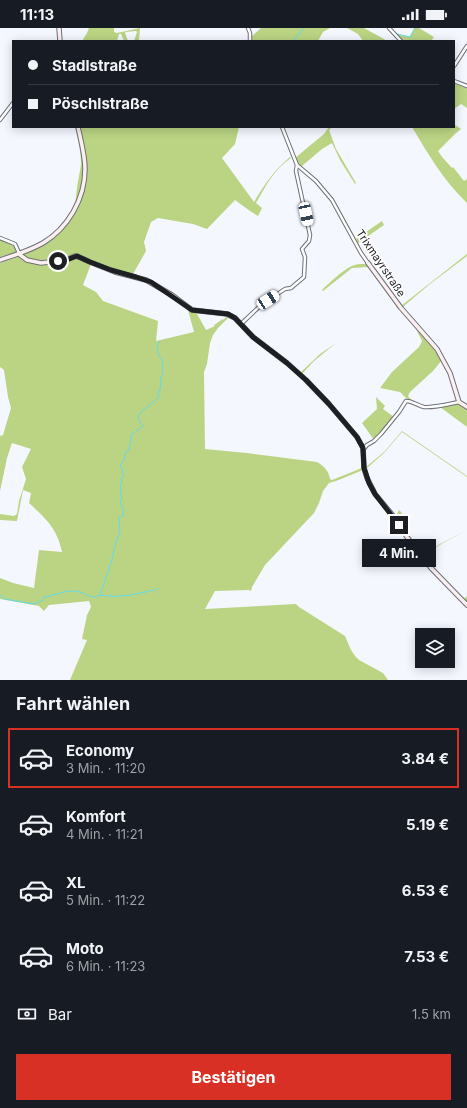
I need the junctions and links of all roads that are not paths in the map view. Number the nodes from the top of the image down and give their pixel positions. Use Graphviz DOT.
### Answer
graph roads {
  1 [pos="59,28"];
  2 [pos="248,28"];
  3 [pos="388,28"];
  4 [pos="60,40"];
  5 [pos="250,40"];
  6 [pos="400,40"];
  7 [pos="467,46"];
  8 [pos="455,64"];
  9 [pos="455,81"];
  10 [pos="467,86"];
  11 [pos="12,104"];
  12 [pos="0,120"];
  13 [pos="78,128"];
  14 [pos="282,128"];
  15 [pos="297,165"];
  16 [pos="0,238"];
  17 [pos="19,254"];
  18 [pos="0,260"];
  19 [pos="368,263"];
  20 [pos="241,324"];
  21 [pos="460,402"];
  22 [pos="467,408"];
  23 [pos="361,444"];
  24 [pos="367,445"];
  25 [pos="363,450"];
  26 [pos="467,605"];
  1 -- 4 [label="street"];
  2 -- 5 [label="street"];
  3 -- 6 [label="street"];
  7 -- 8 [label="street"];
  9 -- 10 [label="street"];
  11 -- 12 [label="street"];
  13 -- 17 [label="street"];
  14 -- 15 [label="street, Trixmayrstraße"];
  15 -- 19 [label="street, Trixmayrstraße"];
  15 -- 20 [label="street"];
  16 -- 17 [label="street"];
  17 -- 18 [label="street"];
  17 -- 20 [label="street"];
  19 -- 21 [label="street, Trixmayrstraße"];
  20 -- 23 [label="street"];
  21 -- 22 [label="street"];
  21 -- 24 [label="street"];
  23 -- 24 [label="street"];
  23 -- 25 [label="street"];
  24 -- 25 [label="street"];
  25 -- 26 [label="street"];
}
